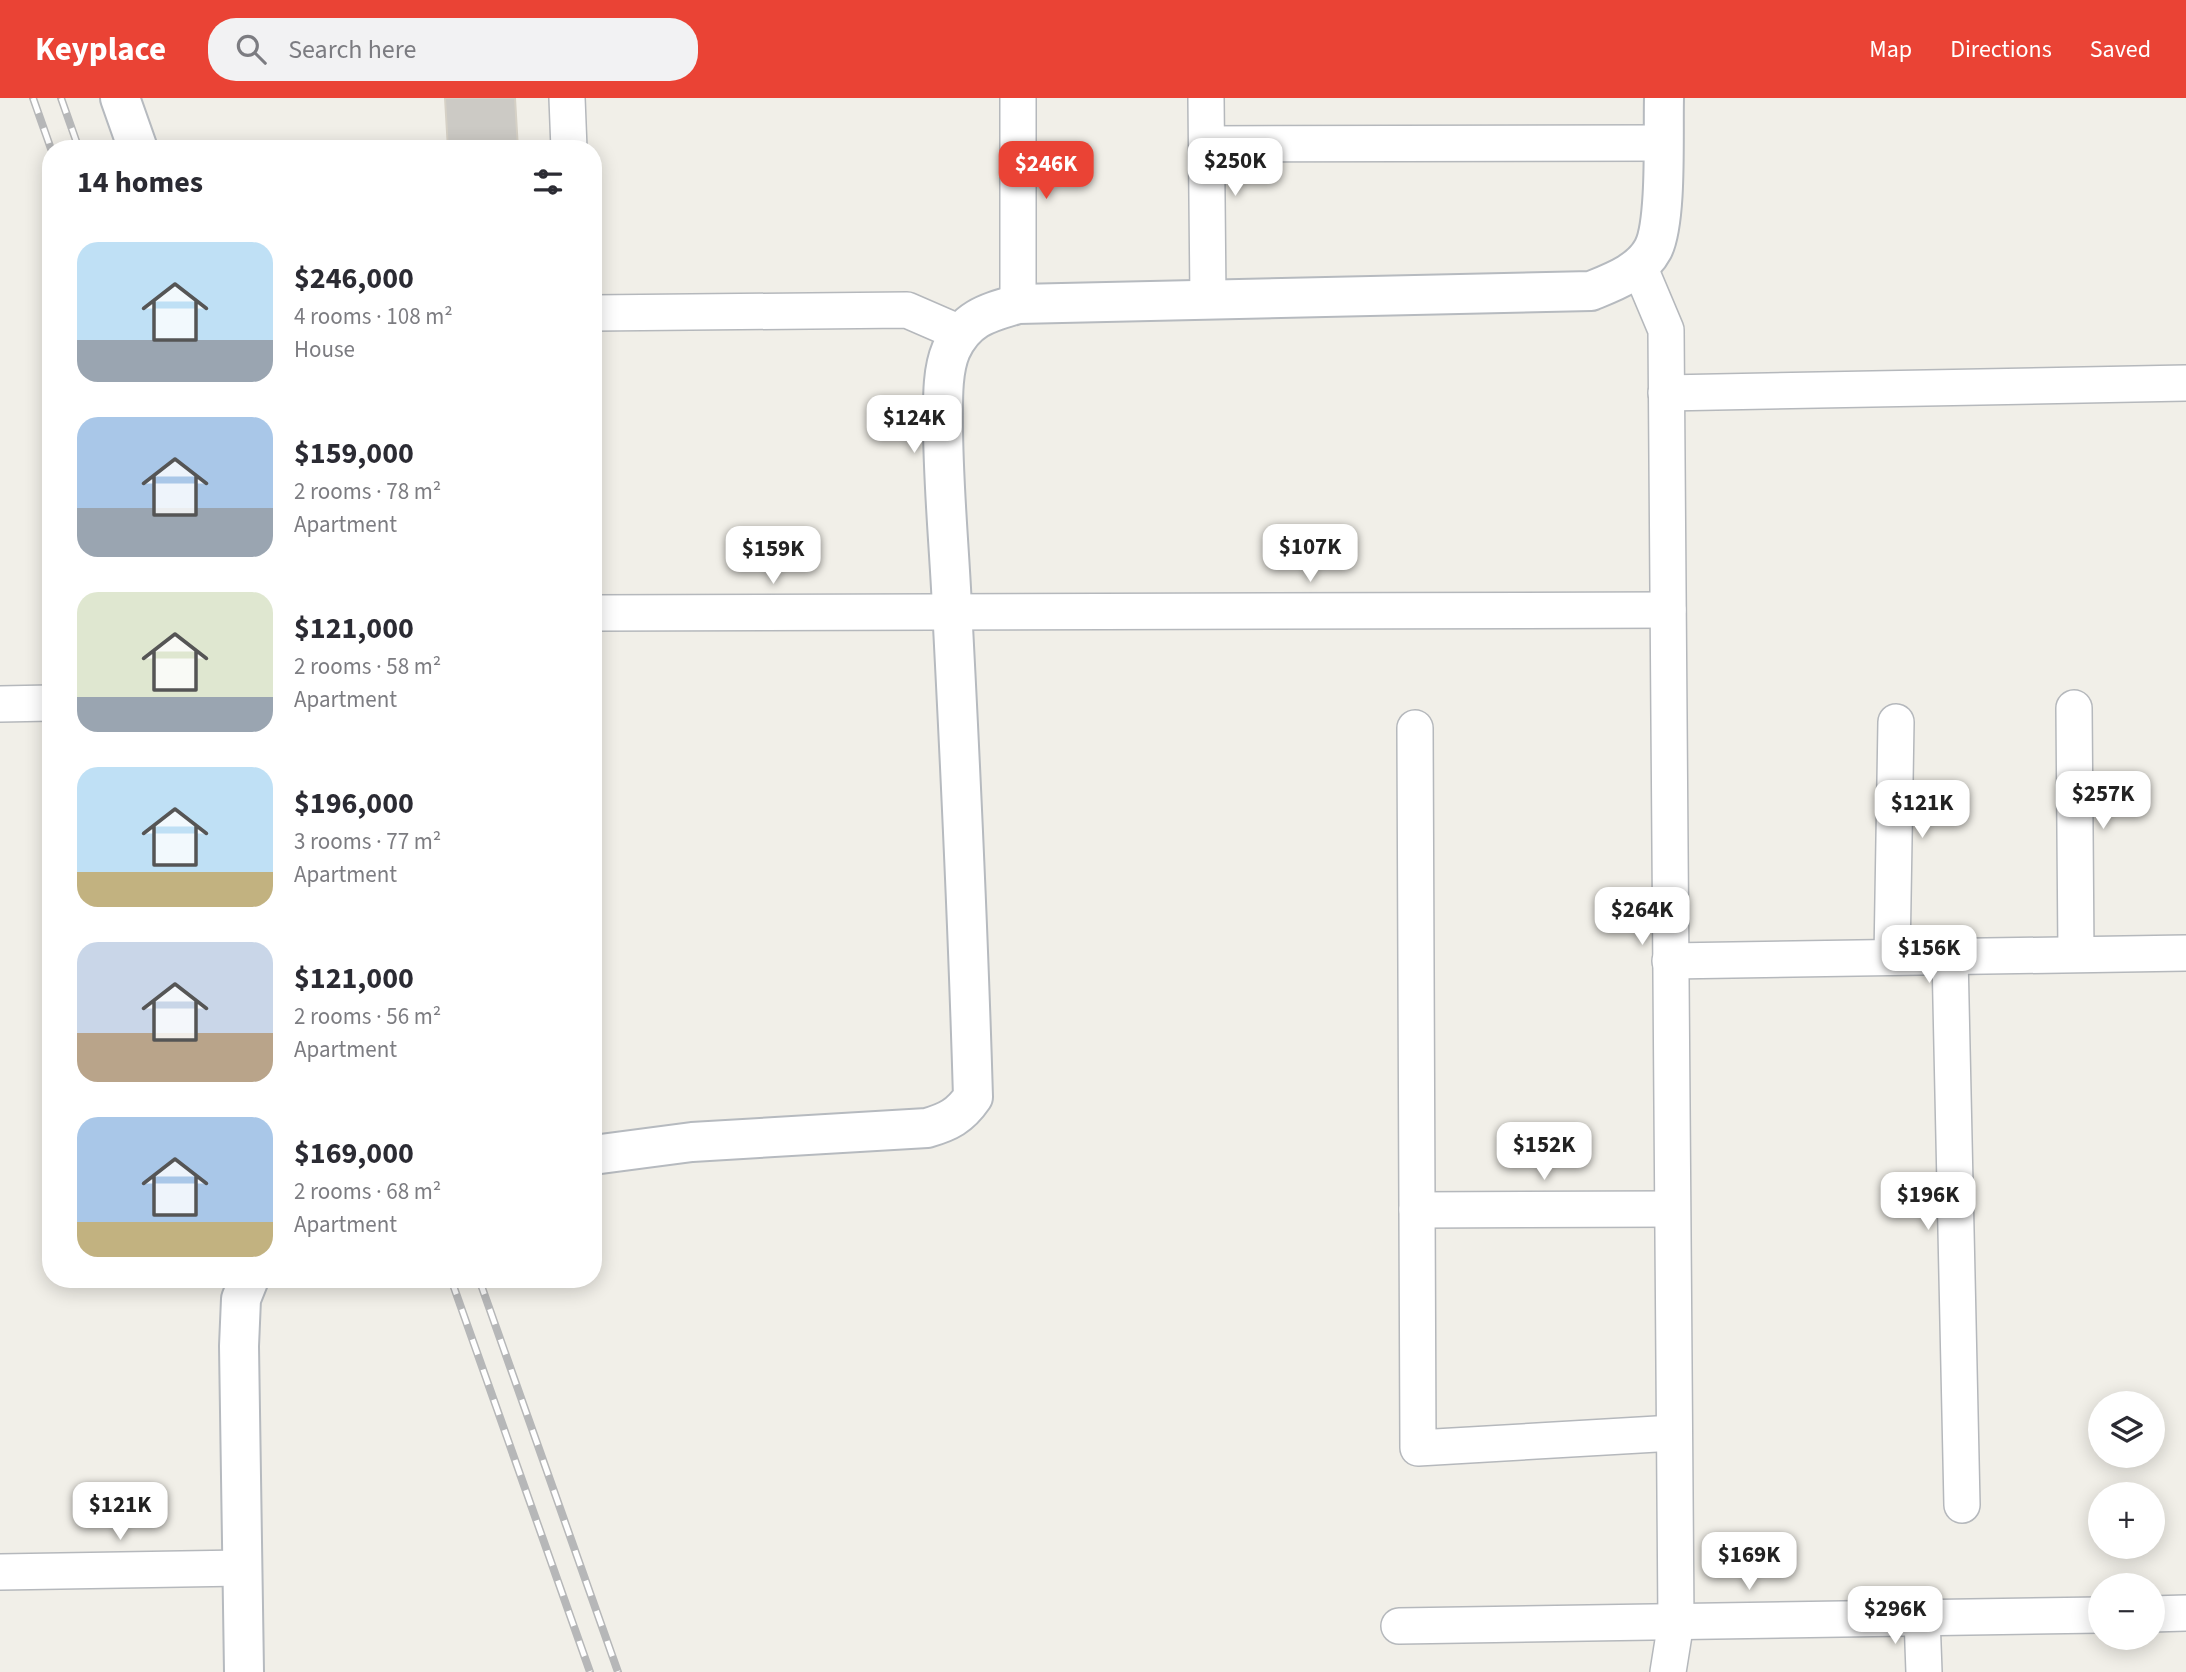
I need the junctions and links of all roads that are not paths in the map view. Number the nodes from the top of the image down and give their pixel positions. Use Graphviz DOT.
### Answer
graph roads {
  1 [pos="120,98"];
  2 [pos="567,98"];
  3 [pos="1017,98"];
  4 [pos="1206,98"];
  5 [pos="1664,98"];
  6 [pos="135,140"];
  7 [pos="569,140"];
  8 [pos="1663,143"];
  9 [pos="1207,144"];
  10 [pos="1639,267"];
  11 [pos="1208,299"];
  12 [pos="1018,304"];
  13 [pos="602,313"];
  14 [pos="960,333"];
  15 [pos="2186,383"];
  16 [pos="1666,393"];
  17 [pos="1668,610"];
  18 [pos="602,614"];
  19 [pos="952,614"];
  20 [pos="42,703"];
  21 [pos="0,704"];
  22 [pos="2074,708"];
  23 [pos="1896,722"];
  24 [pos="1415,728"];
  25 [pos="2186,953"];
  26 [pos="2076,954"];
  27 [pos="1950,956"];
  28 [pos="1892,957"];
  29 [pos="1670,961"];
  30 [pos="602,1154"];
  31 [pos="1672,1209"];
  32 [pos="1417,1210"];
  33 [pos="245,1288"];
  34 [pos="1674,1433"];
  35 [pos="1962,1505"];
  36 [pos="242,1568"];
  37 [pos="0,1572"];
  38 [pos="2186,1613"];
  39 [pos="2165,1614"];
  40 [pos="2088,1615"];
  41 [pos="1922,1618"];
  42 [pos="1676,1622"];
  43 [pos="1399,1626"];
  44 [pos="244,1672"];
  45 [pos="1668,1672"];
  46 [pos="1924,1672"];
  1 -- 6 [label="street"];
  2 -- 7 [label="street"];
  3 -- 12 [label="street"];
  4 -- 9 [label="street"];
  5 -- 8 [label="street"];
  8 -- 9 [label="street"];
  8 -- 10 [label="street"];
  9 -- 11 [label="street"];
  10 -- 11 [label="street"];
  10 -- 16 [label="street"];
  11 -- 12 [label="street"];
  12 -- 14 [label="street"];
  13 -- 14 [label="street"];
  14 -- 19 [label="street"];
  15 -- 16 [label="street"];
  16 -- 17 [label="street"];
  17 -- 19 [label="street"];
  17 -- 29 [label="street"];
  18 -- 19 [label="street"];
  19 -- 30 [label="street"];
  20 -- 21 [label="street"];
  22 -- 26 [label="street"];
  23 -- 28 [label="street"];
  24 -- 32 [label="street"];
  25 -- 26 [label="street"];
  26 -- 27 [label="street"];
  27 -- 28 [label="street"];
  27 -- 35 [label="street"];
  28 -- 29 [label="street"];
  29 -- 31 [label="street"];
  31 -- 32 [label="street"];
  31 -- 34 [label="street"];
  32 -- 34 [label="street"];
  33 -- 36 [label="street"];
  34 -- 42 [label="street"];
  36 -- 37 [label="street"];
  36 -- 44 [label="street"];
  38 -- 39 [label="street"];
  40 -- 41 [label="street"];
  41 -- 42 [label="street"];
  41 -- 46 [label="street"];
  42 -- 43 [label="street"];
  42 -- 45 [label="street"];
}
